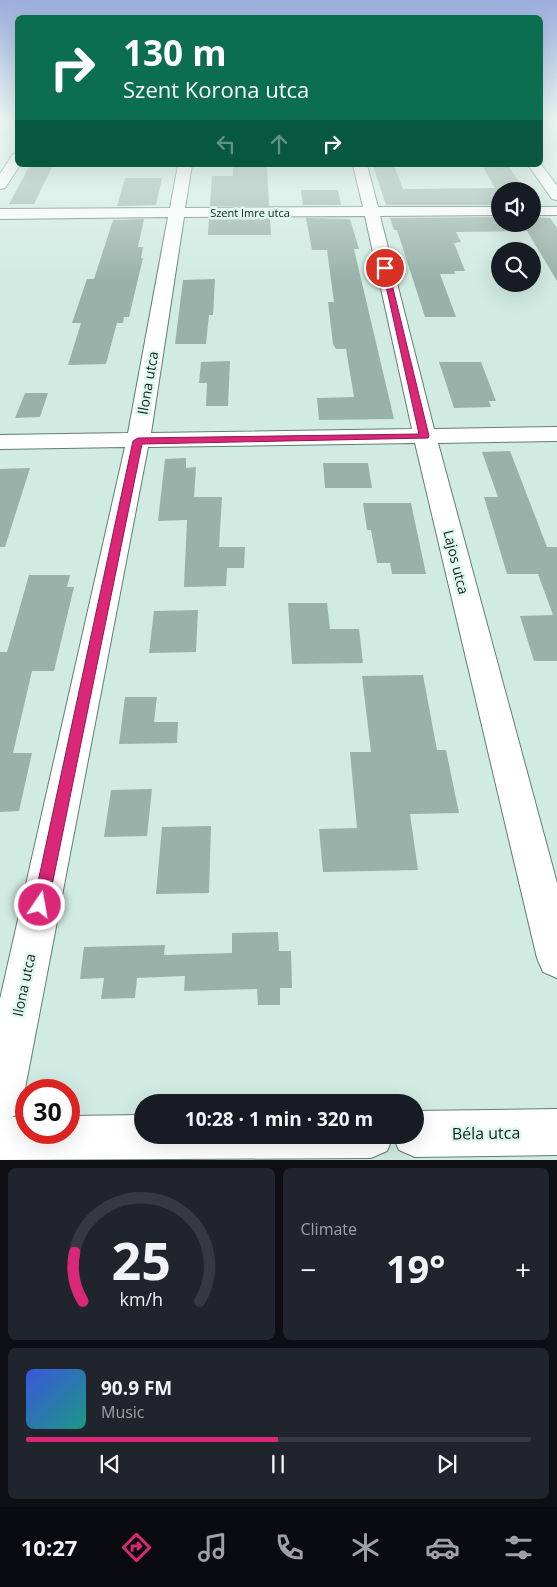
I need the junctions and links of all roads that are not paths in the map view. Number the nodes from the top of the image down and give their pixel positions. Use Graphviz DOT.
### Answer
graph roads {
  1 [pos="8,172"];
  2 [pos="184,172"];
  3 [pos="362,172"];
  4 [pos="540,172"];
  5 [pos="0,185"];
  6 [pos="557,196"];
  7 [pos="491,211"];
  8 [pos="541,211"];
  9 [pos="557,211"];
  10 [pos="372,212"];
  11 [pos="0,214"];
  12 [pos="176,214"];
  13 [pos="557,434"];
  14 [pos="424,436"];
  15 [pos="138,441"];
  16 [pos="0,442"];
  17 [pos="557,958"];
  18 [pos="0,1098"];
  19 [pos="557,1132"];
  20 [pos="424,1134"];
  21 [pos="134,1138"];
  22 [pos="0,1140"];
  1 -- 5 [label="street"];
  2 -- 12 [label="street, Ilona utca"];
  3 -- 10 [label="street, Lajos utca"];
  4 -- 6 [label="street"];
  7 -- 10 [label="street, Szent Imre utca"];
  8 -- 9 [label="street"];
  10 -- 12 [label="street, Szent Imre utca"];
  10 -- 14 [label="street, Lajos utca"];
  11 -- 12 [label="street, Szent Imre utca"];
  12 -- 15 [label="street, Ilona utca"];
  13 -- 14 [label="street"];
  14 -- 15 [label="street"];
  14 -- 17 [label="street, Lajos utca"];
  15 -- 16 [label="street"];
  15 -- 18 [label="street, Ilona utca"];
  19 -- 20 [label="street, Béla utca"];
  21 -- 22 [label="street"];
}
